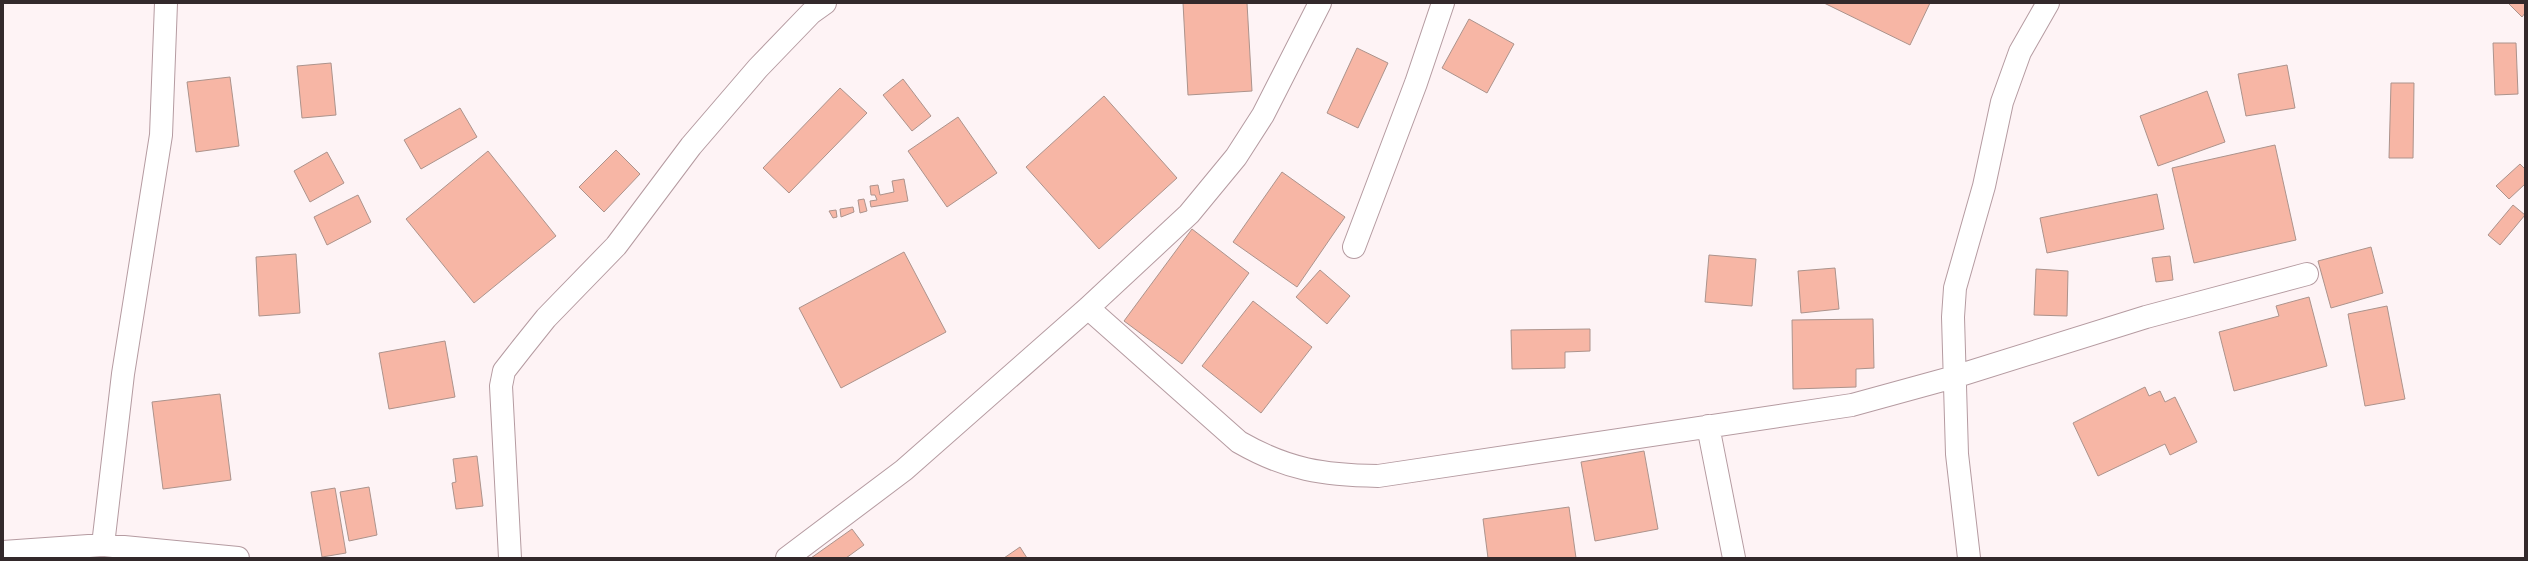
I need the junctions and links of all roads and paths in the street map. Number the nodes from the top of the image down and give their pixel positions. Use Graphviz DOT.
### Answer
graph roads {
  1 [pos="166,3"];
  2 [pos="825,3"];
  3 [pos="1320,3"];
  4 [pos="1443,3"];
  5 [pos="2048,3"];
  6 [pos="1354,247"];
  7 [pos="2307,274"];
  8 [pos="1088,308"];
  9 [pos="1954,377"];
  10 [pos="1708,426"];
  11 [pos="103,545"];
  12 [pos="3,552"];
  13 [pos="238,558"];
  14 [pos="510,558"];
  15 [pos="786,558"];
  16 [pos="1734,558"];
  17 [pos="1969,558"];
  1 -- 11 [label="street"];
  2 -- 14 [label="street"];
  3 -- 8 [label="street"];
  4 -- 6 [label="street"];
  5 -- 9 [label="street"];
  7 -- 9 [label="street"];
  8 -- 10 [label="street"];
  8 -- 15 [label="street"];
  9 -- 10 [label="street"];
  9 -- 17 [label="street"];
  10 -- 16 [label="street"];
  11 -- 12 [label="street"];
  11 -- 13 [label="street"];
}
